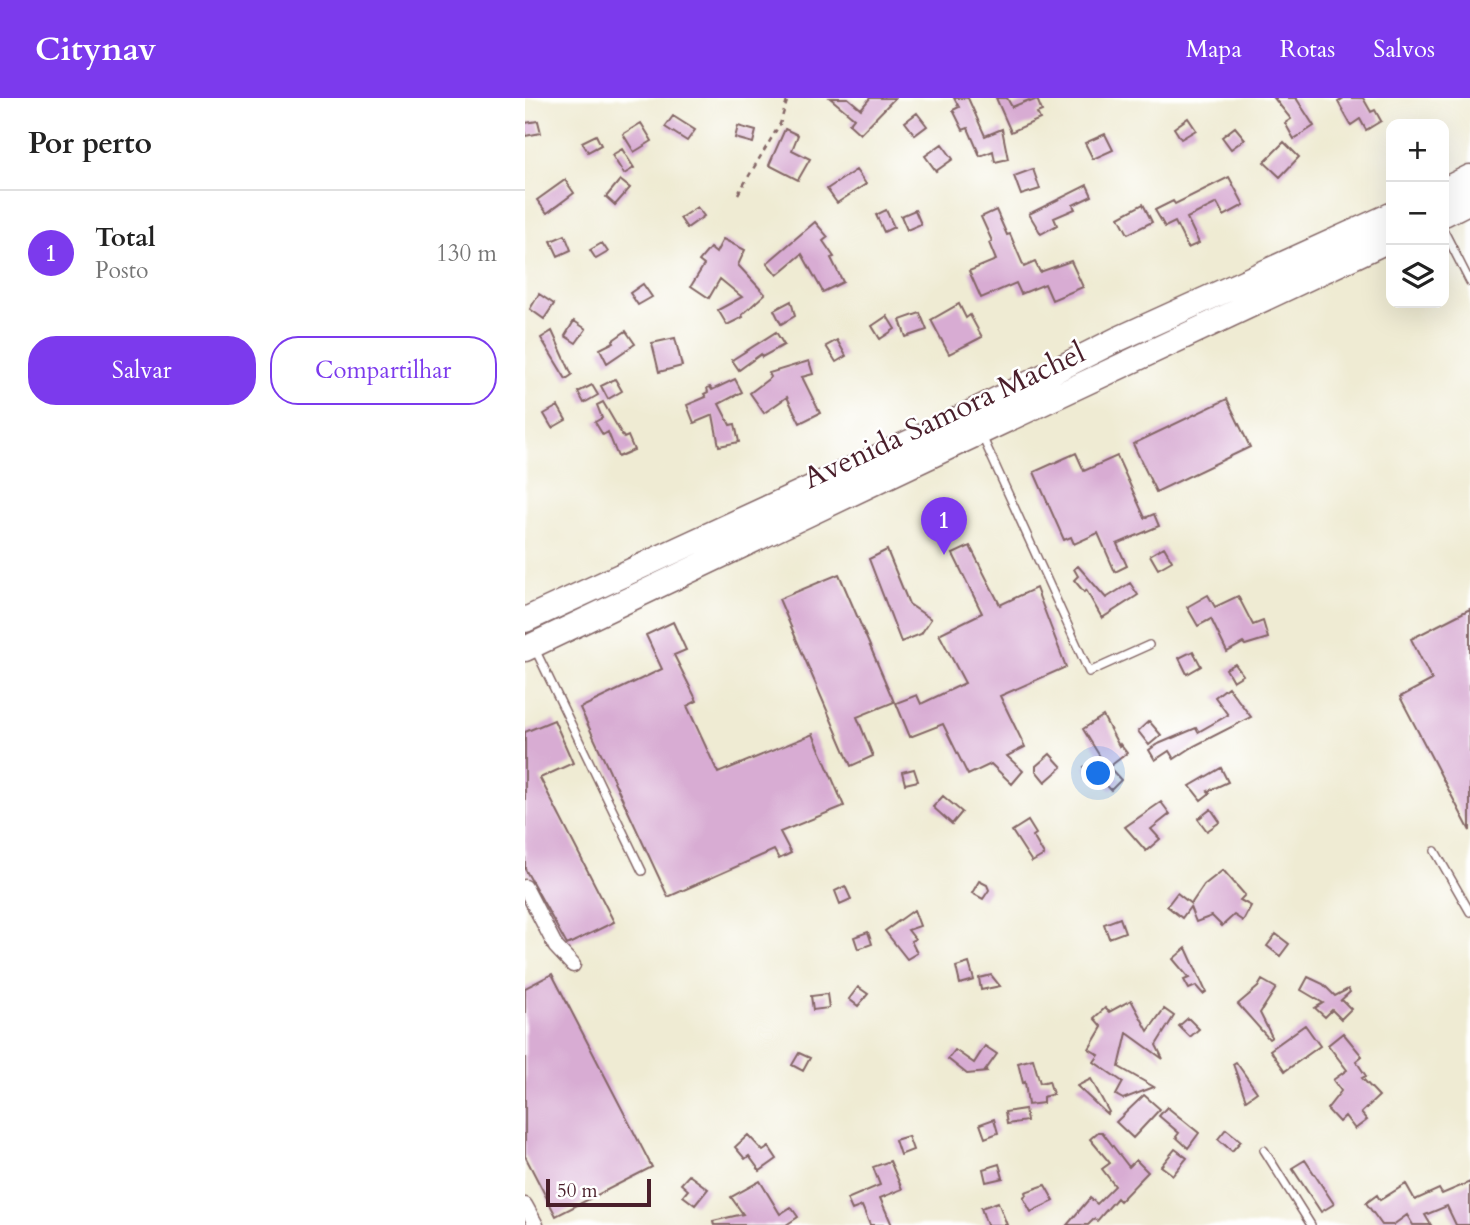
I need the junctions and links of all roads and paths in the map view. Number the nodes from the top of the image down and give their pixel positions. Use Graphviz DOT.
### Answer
graph roads {
  1 [pos="788,98"];
  2 [pos="1470,177"];
  3 [pos="1449,188"];
  4 [pos="738,194"];
  5 [pos="1470,201"];
  6 [pos="1449,212"];
  7 [pos="1386,217"];
  8 [pos="1386,241"];
  9 [pos="1449,241"];
  10 [pos="1470,282"];
  11 [pos="981,432"];
  12 [pos="525,620"];
  13 [pos="1149,645"];
  14 [pos="529,647"];
  15 [pos="1435,851"];
  16 [pos="642,871"];
  17 [pos="525,887"];
  18 [pos="1470,912"];
  19 [pos="573,965"];
  20 [pos="1264,1150"];
  21 [pos="525,1205"];
  22 [pos="535,1225"];
  23 [pos="1311,1225"];
  1 -- 4 [label="path"];
  2 -- 3 [label="highway"];
  5 -- 6 [label="highway"];
  7 -- 12 [label="highway, Avenida Samora Machel"];
  8 -- 11 [label="highway, Avenida Samora Machel"];
  9 -- 10 [label="lane"];
  11 -- 13 [label="lane"];
  11 -- 14 [label="highway, Avenida Samora Machel"];
  14 -- 16 [label="lane"];
  15 -- 18 [label="lane"];
  17 -- 19 [label="street"];
  20 -- 23 [label="lane"];
  21 -- 22 [label="street"];
}
